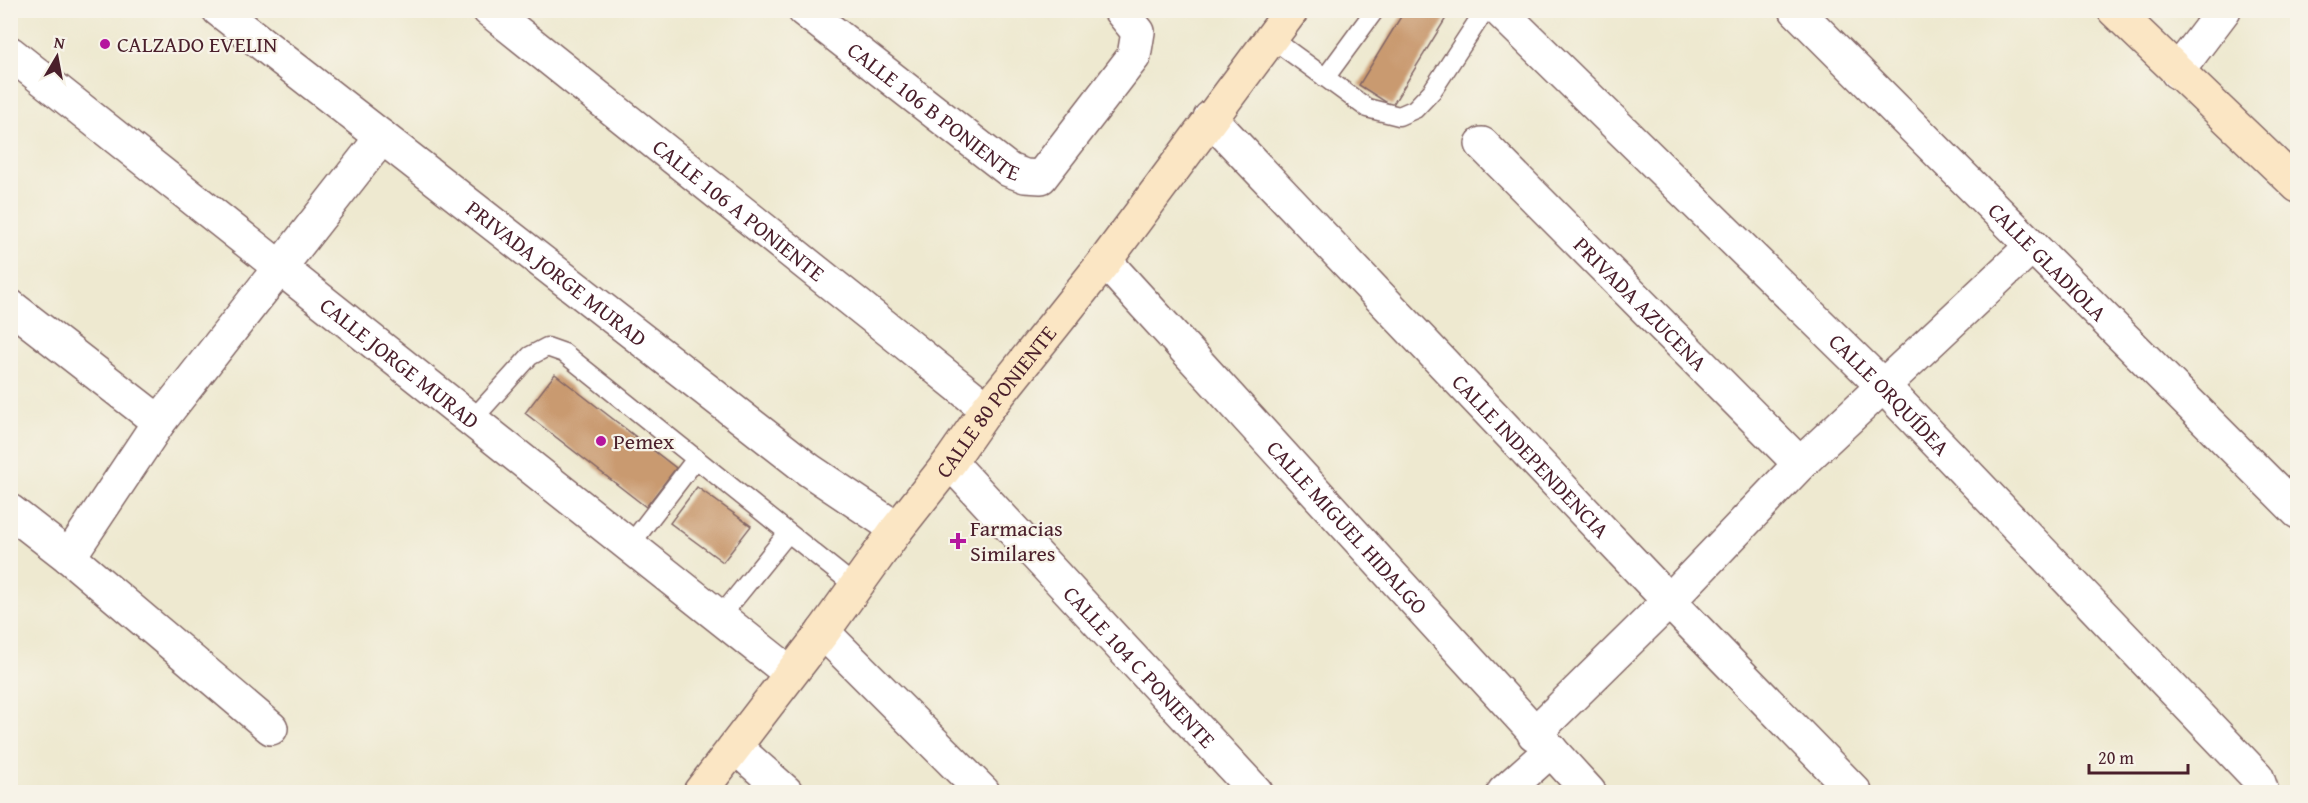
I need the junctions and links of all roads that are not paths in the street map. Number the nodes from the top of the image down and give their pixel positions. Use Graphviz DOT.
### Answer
graph roads {
  1 [pos="219,10"];
  2 [pos="489,10"];
  3 [pos="804,10"];
  4 [pos="1120,10"];
  5 [pos="1292,10"];
  6 [pos="1375,10"];
  7 [pos="1485,10"];
  8 [pos="1498,10"];
  9 [pos="1796,10"];
  10 [pos="2114,10"];
  11 [pos="2224,10"];
  12 [pos="1270,38"];
  13 [pos="10,52"];
  14 [pos="2176,72"];
  15 [pos="1325,78"];
  16 [pos="1210,118"];
  17 [pos="382,137"];
  18 [pos="1482,144"];
  19 [pos="2298,186"];
  20 [pos="2032,246"];
  21 [pos="1105,261"];
  22 [pos="281,266"];
  23 [pos="10,306"];
  24 [pos="1884,387"];
  25 [pos="987,409"];
  26 [pos="473,419"];
  27 [pos="159,422"];
  28 [pos="696,459"];
  29 [pos="950,462"];
  30 [pos="1800,464"];
  31 [pos="10,511"];
  32 [pos="2298,512"];
  33 [pos="897,529"];
  34 [pos="788,533"];
  35 [pos="630,545"];
  36 [pos="69,557"];
  37 [pos="855,586"];
  38 [pos="1669,601"];
  39 [pos="720,617"];
  40 [pos="823,632"];
  41 [pos="790,674"];
  42 [pos="271,728"];
  43 [pos="1542,742"];
  44 [pos="735,747"];
  45 [pos="700,792"];
  46 [pos="786,792"];
  47 [pos="983,792"];
  48 [pos="1256,792"];
  49 [pos="1504,792"];
  50 [pos="1589,792"];
  51 [pos="1854,792"];
  52 [pos="2262,792"];
  1 -- 17 [label="street, PRIVADA JORGE MURAD"];
  2 -- 25 [label="street, CALLE 106 A PONIENTE"];
  3 -- 4 [label="street, CALLE 106 B PONIENTE"];
  5 -- 12 [label="street, CALLE 80 PONIENTE"];
  6 -- 15 [label="lane"];
  7 -- 15 [label="lane"];
  8 -- 24 [label="street, CALLE ORQUÍDEA"];
  9 -- 20 [label="street, CALLE GLADIOLA"];
  10 -- 14 [label="street"];
  11 -- 14 [label="street"];
  12 -- 15 [label="lane"];
  12 -- 16 [label="street, CALLE 80 PONIENTE"];
  13 -- 22 [label="street, CALLE JORGE MURAD"];
  14 -- 19 [label="street"];
  16 -- 21 [label="street, CALLE 80 PONIENTE"];
  16 -- 38 [label="street, CALLE INDEPENDENCIA"];
  17 -- 22 [label="street"];
  17 -- 33 [label="street, PRIVADA JORGE MURAD"];
  18 -- 30 [label="street, PRIVADA AZUCENA"];
  20 -- 24 [label="street"];
  20 -- 32 [label="street, CALLE GLADIOLA"];
  21 -- 25 [label="street, CALLE 80 PONIENTE"];
  21 -- 43 [label="street, CALLE MIGUEL HIDALGO"];
  22 -- 26 [label="street, CALLE JORGE MURAD"];
  22 -- 27 [label="street"];
  23 -- 27 [label="street"];
  24 -- 30 [label="street"];
  24 -- 52 [label="street, CALLE ORQUÍDEA"];
  25 -- 29 [label="street, CALLE 80 PONIENTE"];
  26 -- 28 [label="lane"];
  26 -- 35 [label="street, CALLE JORGE MURAD"];
  27 -- 36 [label="street"];
  28 -- 34 [label="lane"];
  28 -- 35 [label="lane"];
  29 -- 33 [label="street, CALLE 80 PONIENTE"];
  29 -- 48 [label="street, CALLE 104 C PONIENTE"];
  30 -- 38 [label="street"];
  31 -- 36 [label="street"];
  33 -- 37 [label="street, CALLE 80 PONIENTE"];
  34 -- 37 [label="lane"];
  34 -- 39 [label="lane"];
  35 -- 39 [label="street, CALLE JORGE MURAD"];
  36 -- 42 [label="street"];
  37 -- 40 [label="street, CALLE 80 PONIENTE"];
  38 -- 43 [label="street"];
  38 -- 51 [label="street, CALLE INDEPENDENCIA"];
  39 -- 41 [label="street, CALLE JORGE MURAD"];
  40 -- 41 [label="street, CALLE 80 PONIENTE"];
  40 -- 47 [label="street"];
  41 -- 44 [label="street, CALLE 80 PONIENTE"];
  43 -- 49 [label="street"];
  43 -- 50 [label="street, CALLE MIGUEL HIDALGO"];
  44 -- 45 [label="street, CALLE 80 PONIENTE"];
  44 -- 46 [label="street"];
}
